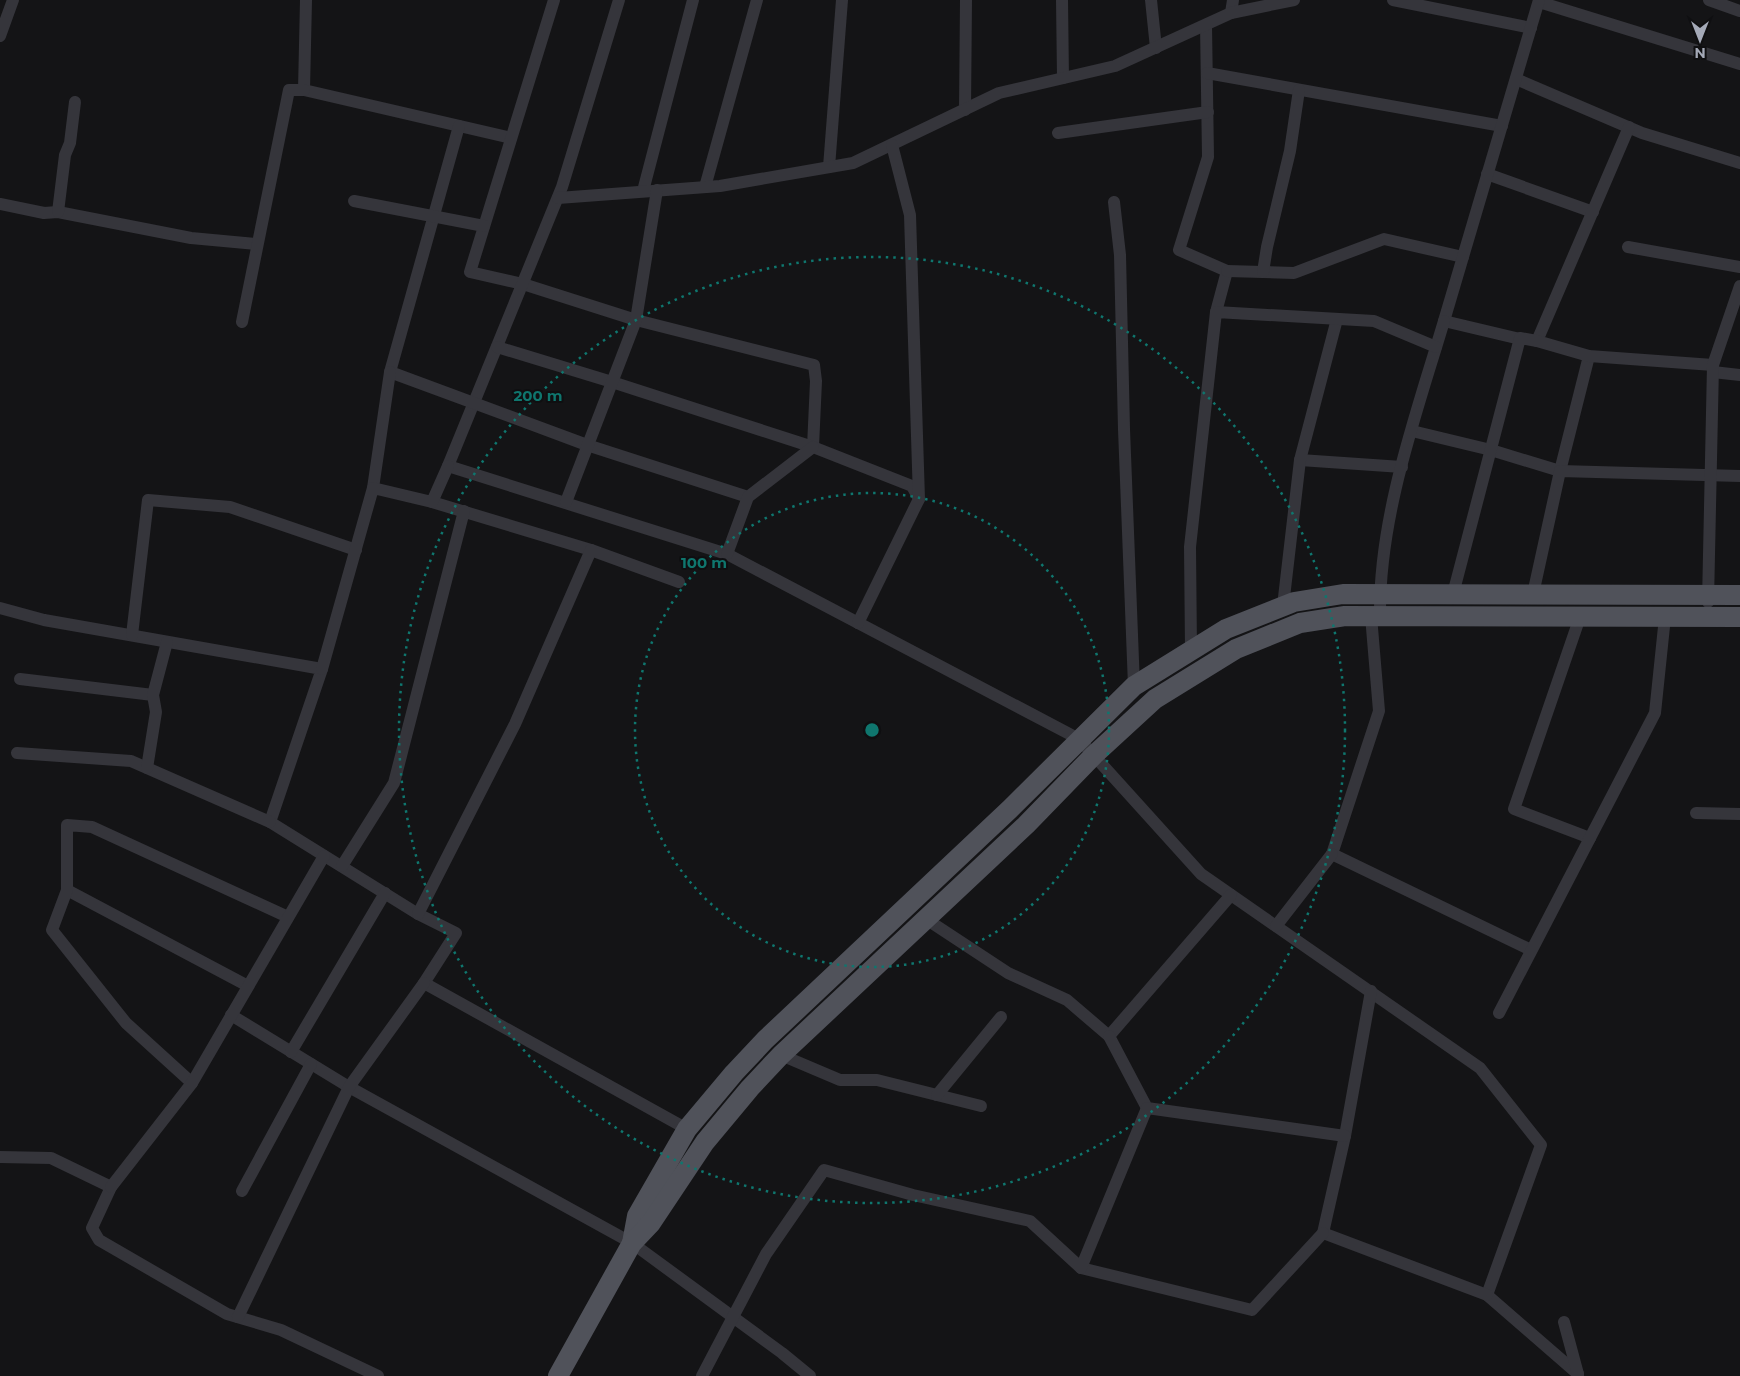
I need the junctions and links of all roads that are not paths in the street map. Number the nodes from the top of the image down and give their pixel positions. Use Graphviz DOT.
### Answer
graph roads {
  1 [pos="13,0"];
  2 [pos="306,0"];
  3 [pos="554,0"];
  4 [pos="619,0"];
  5 [pos="693,0"];
  6 [pos="757,0"];
  7 [pos="842,0"];
  8 [pos="966,0"];
  9 [pos="1062,0"];
  10 [pos="1151,0"];
  11 [pos="1233,0"];
  12 [pos="1294,0"];
  13 [pos="1393,0"];
  14 [pos="1709,0"];
  15 [pos="1539,1"];
  16 [pos="1740,11"];
  17 [pos="1231,13"];
  18 [pos="1206,25"];
  19 [pos="1531,28"];
  20 [pos="0,36"];
  21 [pos="1156,48"];
  22 [pos="1740,64"];
  23 [pos="1207,73"];
  24 [pos="1064,78"];
  25 [pos="1516,79"];
  26 [pos="304,90"];
  27 [pos="1299,90"];
  28 [pos="75,102"];
  29 [pos="965,110"];
  30 [pos="1208,112"];
  31 [pos="460,126"];
  32 [pos="1502,126"];
  33 [pos="1629,127"];
  34 [pos="1058,133"];
  35 [pos="511,138"];
  36 [pos="892,145"];
  37 [pos="1740,163"];
  38 [pos="829,167"];
  39 [pos="1487,174"];
  40 [pos="705,187"];
  41 [pos="657,190"];
  42 [pos="643,192"];
  43 [pos="558,198"];
  44 [pos="354,201"];
  45 [pos="1114,202"];
  46 [pos="0,204"];
  47 [pos="58,212"];
  48 [pos="1593,212"];
  49 [pos="434,218"];
  50 [pos="484,226"];
  51 [pos="257,244"];
  52 [pos="1628,247"];
  53 [pos="1463,257"];
  54 [pos="1740,267"];
  55 [pos="1227,270"];
  56 [pos="1263,272"];
  57 [pos="523,284"];
  58 [pos="1740,286"];
  59 [pos="1216,312"];
  60 [pos="1336,319"];
  61 [pos="636,320"];
  62 [pos="1444,321"];
  63 [pos="242,322"];
  64 [pos="1520,339"];
  65 [pos="1537,341"];
  66 [pos="1436,347"];
  67 [pos="497,348"];
  68 [pos="1589,356"];
  69 [pos="1713,369"];
  70 [pos="390,372"];
  71 [pos="1740,375"];
  72 [pos="612,382"];
  73 [pos="474,404"];
  74 [pos="1412,431"];
  75 [pos="588,445"];
  76 [pos="813,448"];
  77 [pos="1491,450"];
  78 [pos="1300,460"];
  79 [pos="448,466"];
  80 [pos="1402,467"];
  81 [pos="1560,471"];
  82 [pos="1711,476"];
  83 [pos="1740,476"];
  84 [pos="373,488"];
  85 [pos="748,497"];
  86 [pos="919,499"];
  87 [pos="432,502"];
  88 [pos="566,502"];
  89 [pos="464,511"];
  90 [pos="356,550"];
  91 [pos="591,550"];
  92 [pos="727,554"];
  93 [pos="679,582"];
  94 [pos="1379,593"];
  95 [pos="1453,594"];
  96 [pos="1533,594"];
  97 [pos="1708,595"];
  98 [pos="1740,595"];
  99 [pos="1282,606"];
  100 [pos="0,608"];
  101 [pos="1375,615"];
  102 [pos="1580,617"];
  103 [pos="1666,617"];
  104 [pos="1709,617"];
  105 [pos="1740,617"];
  106 [pos="858,623"];
  107 [pos="132,635"];
  108 [pos="167,642"];
  109 [pos="1191,650"];
  110 [pos="322,669"];
  111 [pos="20,679"];
  112 [pos="1134,686"];
  113 [pos="153,695"];
  114 [pos="1079,739"];
  115 [pos="17,753"];
  116 [pos="1094,755"];
  117 [pos="147,768"];
  118 [pos="1010,810"];
  119 [pos="1696,813"];
  120 [pos="1740,814"];
  121 [pos="270,822"];
  122 [pos="1026,825"];
  123 [pos="1590,838"];
  124 [pos="1332,854"];
  125 [pos="324,856"];
  126 [pos="342,866"];
  127 [pos="66,890"];
  128 [pos="385,893"];
  129 [pos="1231,895"];
  130 [pos="418,914"];
  131 [pos="288,917"];
  132 [pos="926,919"];
  133 [pos="1276,926"];
  134 [pos="1532,950"];
  135 [pos="424,982"];
  136 [pos="248,986"];
  137 [pos="1371,991"];
  138 [pos="1499,1013"];
  139 [pos="231,1015"];
  140 [pos="1001,1017"];
  141 [pos="1109,1036"];
  142 [pos="291,1052"];
  143 [pos="781,1055"];
  144 [pos="312,1064"];
  145 [pos="192,1082"];
  146 [pos="349,1087"];
  147 [pos="937,1095"];
  148 [pos="981,1106"];
  149 [pos="1146,1108"];
  150 [pos="687,1129"];
  151 [pos="1344,1136"];
  152 [pos="0,1157"];
  153 [pos="111,1188"];
  154 [pos="242,1191"];
  155 [pos="1323,1233"];
  156 [pos="632,1243"];
  157 [pos="1081,1268"];
  158 [pos="1487,1294"];
  159 [pos="732,1316"];
  160 [pos="238,1317"];
  161 [pos="1564,1322"];
  162 [pos="1578,1375"];
  163 [pos="378,1376"];
  164 [pos="558,1376"];
  165 [pos="702,1376"];
  166 [pos="810,1376"];
  1 -- 20 [label="street"];
  2 -- 26 [label="street"];
  3 -- 35 [label="street"];
  4 -- 43 [label="street"];
  5 -- 42 [label="street"];
  6 -- 40 [label="street"];
  7 -- 38 [label="street"];
  8 -- 29 [label="street"];
  9 -- 24 [label="street"];
  10 -- 21 [label="street"];
  11 -- 17 [label="street"];
  12 -- 17 [label="street"];
  13 -- 19 [label="street"];
  14 -- 16 [label="street"];
  15 -- 19 [label="street"];
  15 -- 22 [label="street"];
  17 -- 18 [label="street"];
  18 -- 21 [label="street"];
  18 -- 23 [label="street"];
  19 -- 25 [label="street"];
  21 -- 24 [label="street"];
  23 -- 27 [label="street"];
  23 -- 30 [label="street"];
  24 -- 29 [label="street"];
  25 -- 32 [label="street"];
  25 -- 33 [label="street"];
  26 -- 31 [label="street"];
  26 -- 51 [label="street"];
  27 -- 32 [label="street"];
  27 -- 56 [label="street"];
  28 -- 47 [label="street"];
  29 -- 36 [label="street"];
  30 -- 34 [label="street"];
  30 -- 55 [label="street"];
  31 -- 35 [label="street"];
  31 -- 49 [label="street"];
  32 -- 39 [label="street"];
  33 -- 37 [label="street"];
  33 -- 48 [label="street"];
  35 -- 50 [label="street"];
  36 -- 38 [label="street"];
  36 -- 86 [label="street"];
  38 -- 40 [label="street"];
  39 -- 48 [label="street"];
  39 -- 53 [label="street"];
  40 -- 41 [label="street"];
  41 -- 42 [label="street"];
  41 -- 61 [label="street"];
  42 -- 43 [label="street"];
  43 -- 57 [label="street"];
  44 -- 49 [label="street"];
  45 -- 112 [label="street"];
  46 -- 47 [label="street"];
  47 -- 51 [label="street"];
  48 -- 65 [label="street"];
  49 -- 50 [label="street"];
  49 -- 70 [label="street"];
  50 -- 57 [label="street"];
  51 -- 63 [label="street"];
  52 -- 54 [label="street"];
  53 -- 56 [label="street"];
  53 -- 62 [label="street"];
  55 -- 56 [label="street"];
  55 -- 59 [label="street"];
  57 -- 61 [label="street"];
  57 -- 67 [label="street"];
  58 -- 69 [label="street"];
  59 -- 60 [label="street"];
  59 -- 109 [label="street"];
  60 -- 66 [label="street"];
  60 -- 78 [label="street"];
  61 -- 72 [label="street"];
  61 -- 76 [label="street"];
  62 -- 64 [label="street"];
  62 -- 66 [label="street"];
  64 -- 65 [label="street"];
  64 -- 77 [label="street"];
  65 -- 68 [label="street"];
  66 -- 74 [label="street"];
  67 -- 72 [label="street"];
  67 -- 73 [label="street"];
  68 -- 69 [label="street"];
  68 -- 81 [label="street"];
  69 -- 71 [label="street"];
  69 -- 82 [label="street"];
  70 -- 73 [label="street"];
  70 -- 84 [label="street"];
  72 -- 75 [label="street"];
  72 -- 76 [label="street"];
  73 -- 75 [label="street"];
  73 -- 79 [label="street"];
  74 -- 77 [label="street"];
  74 -- 80 [label="street"];
  75 -- 85 [label="street"];
  75 -- 88 [label="street"];
  76 -- 85 [label="street"];
  76 -- 86 [label="street"];
  77 -- 81 [label="street"];
  77 -- 95 [label="street"];
  78 -- 80 [label="street"];
  78 -- 99 [label="street"];
  79 -- 87 [label="street"];
  79 -- 88 [label="street"];
  80 -- 94 [label="street"];
  81 -- 82 [label="street"];
  81 -- 96 [label="street"];
  82 -- 83 [label="street"];
  82 -- 97 [label="street"];
  84 -- 87 [label="street"];
  84 -- 90 [label="street"];
  85 -- 92 [label="street"];
  86 -- 106 [label="street"];
  87 -- 89 [label="street"];
  88 -- 92 [label="street"];
  89 -- 91 [label="street"];
  89 -- 126 [label="street"];
  90 -- 107 [label="street"];
  90 -- 110 [label="street"];
  91 -- 93 [label="street"];
  91 -- 130 [label="street"];
  92 -- 106 [label="street"];
  94 -- 95 [label="main road"];
  94 -- 99 [label="main road"];
  94 -- 101 [label="street"];
  95 -- 96 [label="main road"];
  96 -- 97 [label="main road"];
  97 -- 98 [label="main road"];
  97 -- 104 [label="street"];
  99 -- 109 [label="main road"];
  100 -- 107 [label="street"];
  101 -- 102 [label="main road"];
  101 -- 116 [label="main road"];
  101 -- 124 [label="street"];
  102 -- 103 [label="main road"];
  102 -- 123 [label="street"];
  103 -- 104 [label="main road"];
  103 -- 123 [label="street"];
  104 -- 105 [label="main road"];
  106 -- 114 [label="street"];
  107 -- 108 [label="street"];
  108 -- 110 [label="street"];
  108 -- 113 [label="street"];
  109 -- 112 [label="main road"];
  110 -- 121 [label="street"];
  111 -- 113 [label="street"];
  112 -- 114 [label="main road"];
  113 -- 117 [label="street"];
  114 -- 116 [label="street"];
  114 -- 118 [label="main road"];
  115 -- 117 [label="street"];
  116 -- 122 [label="main road"];
  116 -- 129 [label="street"];
  117 -- 121 [label="street"];
  118 -- 122 [label="main road"];
  118 -- 150 [label="main road"];
  119 -- 120 [label="street"];
  121 -- 125 [label="street"];
  122 -- 132 [label="main road"];
  123 -- 134 [label="street"];
  124 -- 133 [label="street"];
  124 -- 134 [label="street"];
  125 -- 126 [label="street"];
  125 -- 131 [label="street"];
  126 -- 128 [label="street"];
  127 -- 131 [label="street"];
  127 -- 136 [label="street"];
  127 -- 145 [label="street"];
  128 -- 130 [label="street"];
  128 -- 142 [label="street"];
  129 -- 133 [label="street"];
  129 -- 141 [label="street"];
  130 -- 135 [label="street"];
  131 -- 136 [label="street"];
  132 -- 141 [label="street"];
  132 -- 143 [label="main road"];
  133 -- 137 [label="street"];
  134 -- 138 [label="street"];
  135 -- 146 [label="street"];
  135 -- 150 [label="street"];
  136 -- 139 [label="street"];
  137 -- 151 [label="street"];
  137 -- 158 [label="street"];
  139 -- 142 [label="street"];
  139 -- 145 [label="street"];
  140 -- 147 [label="street"];
  141 -- 149 [label="street"];
  142 -- 144 [label="street"];
  143 -- 147 [label="street"];
  143 -- 156 [label="main road"];
  144 -- 146 [label="street"];
  144 -- 154 [label="street"];
  145 -- 153 [label="street"];
  146 -- 156 [label="street"];
  146 -- 160 [label="street"];
  147 -- 148 [label="street"];
  149 -- 151 [label="street"];
  149 -- 157 [label="street"];
  150 -- 156 [label="main road"];
  151 -- 155 [label="street"];
  152 -- 153 [label="street"];
  153 -- 160 [label="street"];
  155 -- 157 [label="street"];
  155 -- 158 [label="street"];
  156 -- 159 [label="street"];
  156 -- 164 [label="main road"];
  157 -- 159 [label="street"];
  158 -- 162 [label="street"];
  159 -- 165 [label="street"];
  159 -- 166 [label="street"];
  160 -- 163 [label="street"];
  161 -- 162 [label="street"];
}
